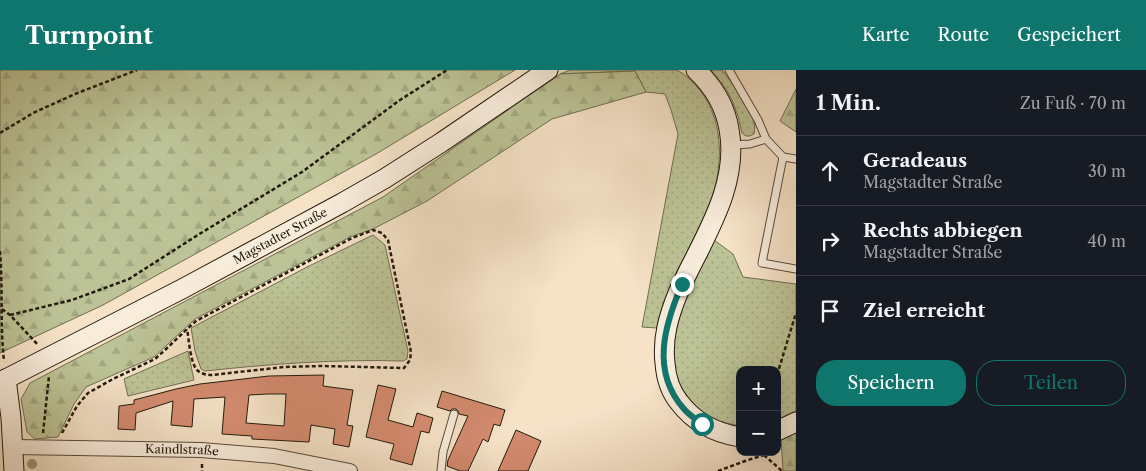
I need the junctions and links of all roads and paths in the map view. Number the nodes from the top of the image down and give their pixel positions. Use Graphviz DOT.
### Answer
graph roads {
  1 [pos="137,70"];
  2 [pos="447,70"];
  3 [pos="548,70"];
  4 [pos="696,70"];
  5 [pos="729,70"];
  6 [pos="0,133"];
  7 [pos="766,140"];
  8 [pos="731,145"];
  9 [pos="784,157"];
  10 [pos="796,159"];
  11 [pos="0,250"];
  12 [pos="796,269"];
  13 [pos="1,310"];
  14 [pos="796,313"];
  15 [pos="10,315"];
  16 [pos="187,329"];
  17 [pos="38,345"];
  18 [pos="779,366"];
  19 [pos="49,376"];
  20 [pos="3,380"];
  21 [pos="454,414"];
  22 [pos="6,415"];
  23 [pos="796,422"];
  24 [pos="781,428"];
  25 [pos="43,433"];
  26 [pos="736,435"];
  27 [pos="13,447"];
  28 [pos="54,447"];
  29 [pos="758,456"];
  30 [pos="767,456"];
  31 [pos="14,471"];
  32 [pos="350,471"];
  33 [pos="441,471"];
  34 [pos="718,471"];
  35 [pos="782,471"];
  1 -- 6 [label="path"];
  2 -- 15 [label="path"];
  3 -- 20 [label="main road, Magstadter Straße"];
  4 -- 8 [label="main road"];
  5 -- 7 [label="lane"];
  7 -- 8 [label="lane"];
  7 -- 9 [label="lane"];
  8 -- 26 [label="main road"];
  9 -- 10 [label="lane"];
  9 -- 12 [label="lane"];
  11 -- 13 [label="path"];
  13 -- 15 [label="path"];
  13 -- 20 [label="path"];
  14 -- 18 [label="path"];
  15 -- 17 [label="path"];
  16 -- 16 [label="path"];
  16 -- 28 [label="path"];
  19 -- 25 [label="path"];
  20 -- 22 [label="main road"];
  21 -- 33 [label="lane"];
  22 -- 27 [label="main road"];
  23 -- 24 [label="main road"];
  27 -- 28 [label="street, Kaindlstraße"];
  27 -- 31 [label="main road"];
  28 -- 32 [label="street, Kaindlstraße"];
  29 -- 34 [label="path"];
  30 -- 35 [label="path"];
}
